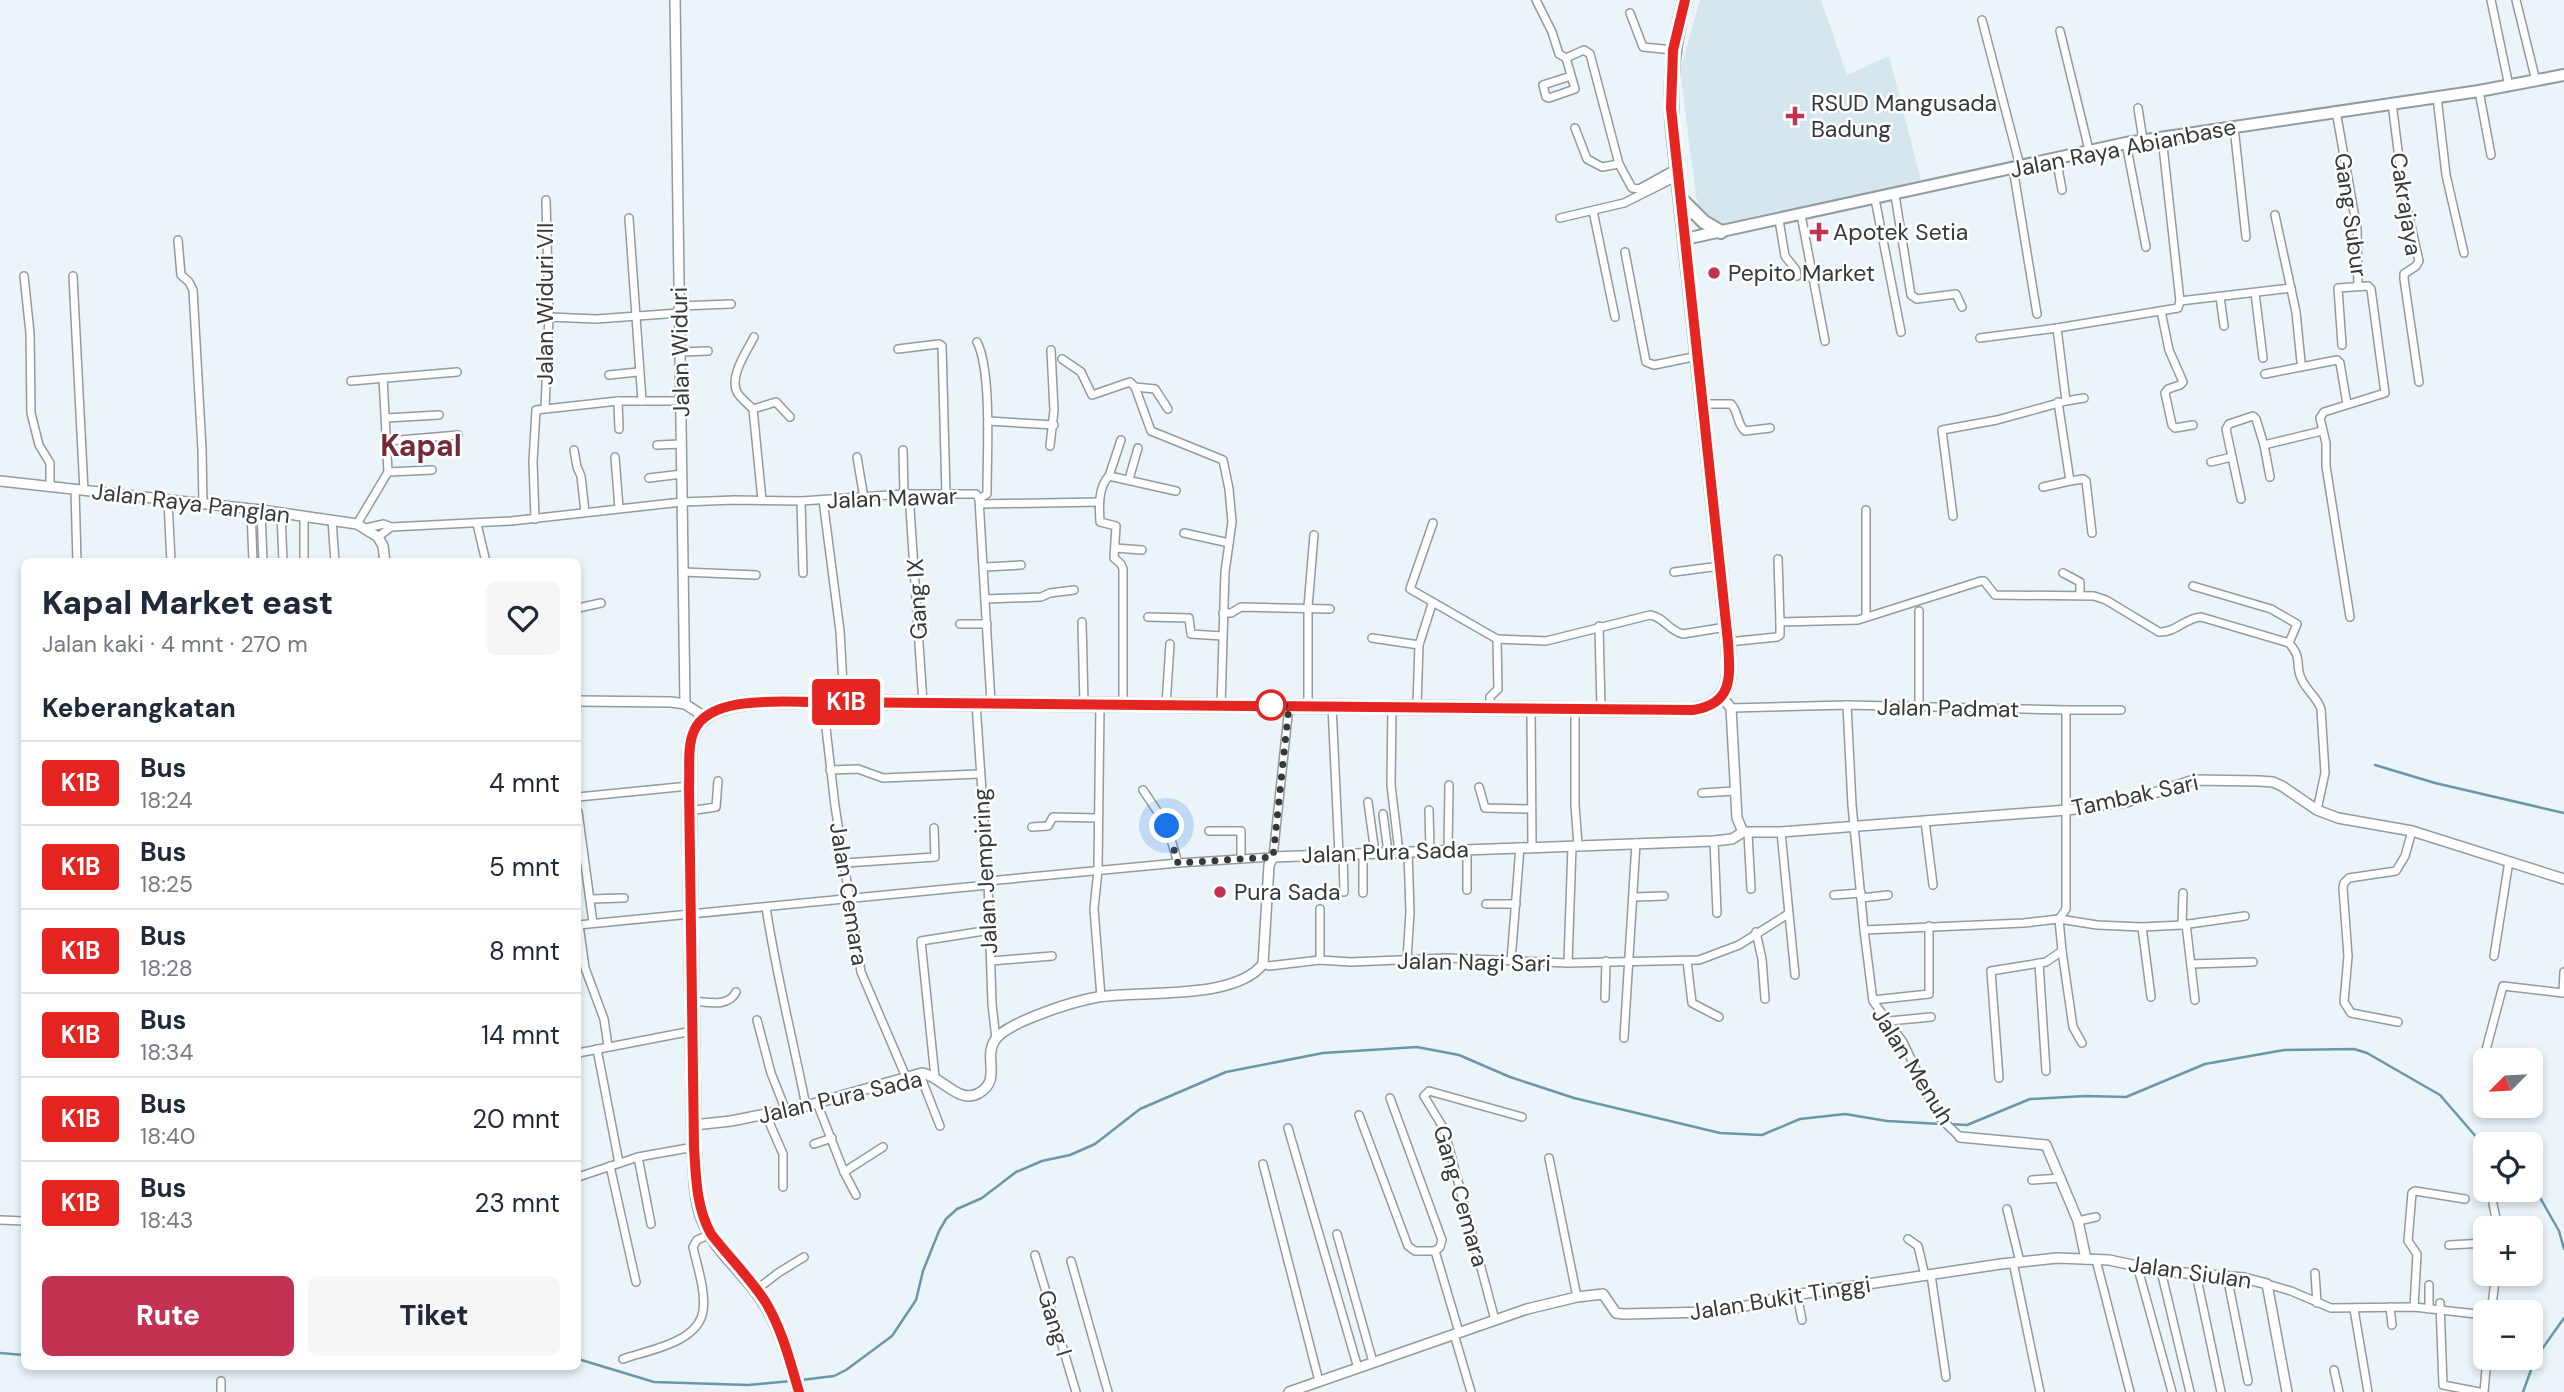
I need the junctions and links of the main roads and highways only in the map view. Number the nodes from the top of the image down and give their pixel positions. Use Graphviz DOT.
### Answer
graph roads {
  1 [pos="1685,0"];
  2 [pos="2564,75"];
  3 [pos="1681,198"];
  4 [pos="1721,232"];
  5 [pos="1685,239"];
  6 [pos="799,1392"];
  1 -- 3 [label="highway"];
  2 -- 4 [label="main road, Jalan Raya Abianbase"];
  3 -- 4 [label="highway"];
  3 -- 5 [label="highway"];
  4 -- 5 [label="main road, Jalan Raya Abianbase"];
  5 -- 6 [label="highway"];
}
